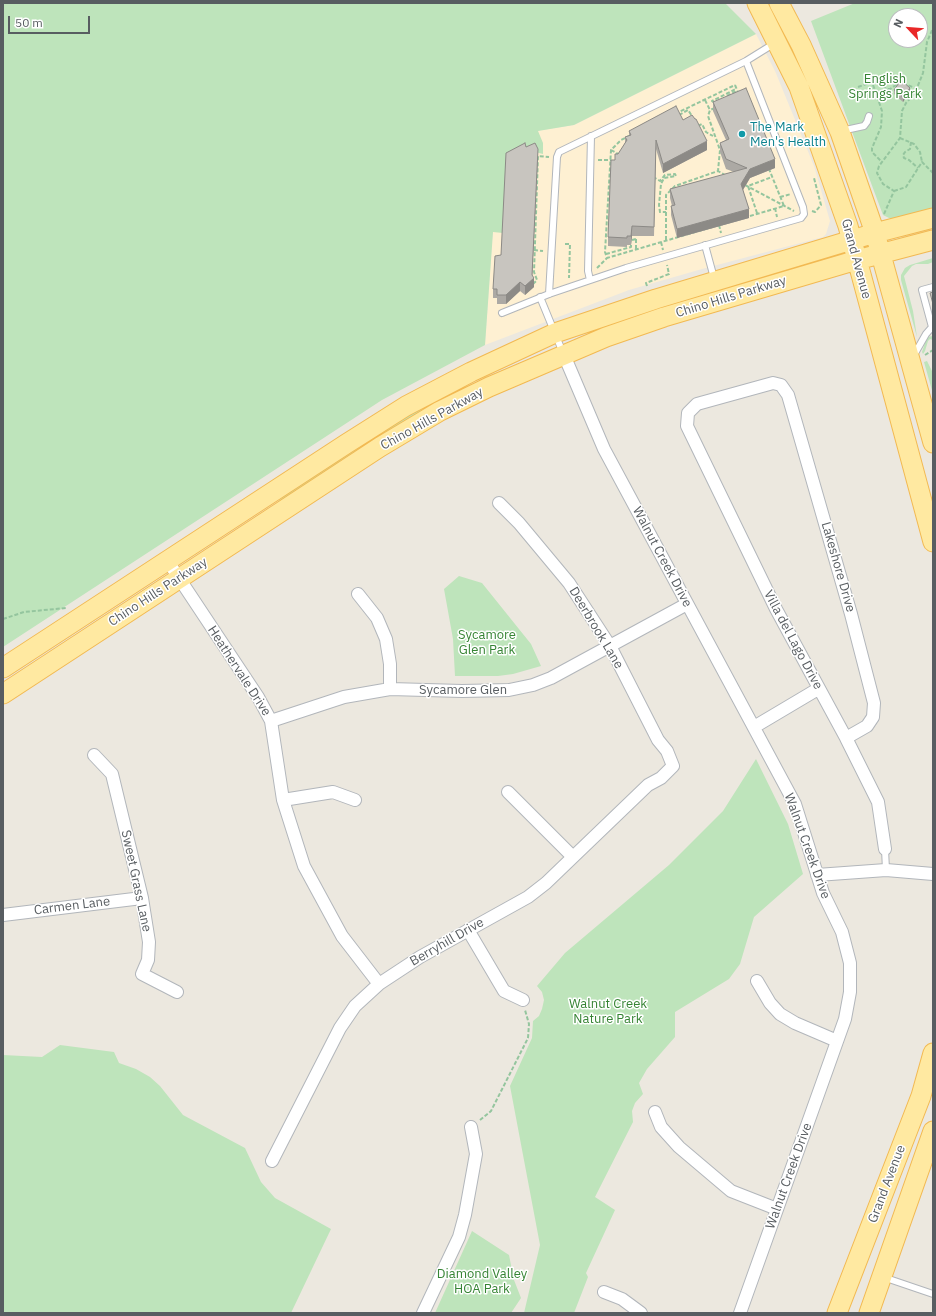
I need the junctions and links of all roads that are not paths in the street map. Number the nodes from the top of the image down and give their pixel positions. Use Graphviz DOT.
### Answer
graph roads {
  1 [pos="757,3"];
  2 [pos="779,3"];
  3 [pos="778,42"];
  4 [pos="746,61"];
  5 [pos="869,116"];
  6 [pos="837,124"];
  7 [pos="591,136"];
  8 [pos="933,218"];
  9 [pos="875,233"];
  10 [pos="852,240"];
  11 [pos="933,240"];
  12 [pos="705,245"];
  13 [pos="880,254"];
  14 [pos="857,260"];
  15 [pos="590,280"];
  16 [pos="715,281"];
  17 [pos="933,287"];
  18 [pos="549,294"];
  19 [pos="540,297"];
  20 [pos="502,313"];
  21 [pos="932,326"];
  22 [pos="555,334"];
  23 [pos="565,358"];
  24 [pos="918,361"];
  25 [pos="781,385"];
  26 [pos="930,420"];
  27 [pos="933,443"];
  28 [pos="499,503"];
  29 [pos="930,518"];
  30 [pos="933,542"];
  31 [pos="167,560"];
  32 [pos="179,578"];
  33 [pos="358,594"];
  34 [pos="687,604"];
  35 [pos="610,646"];
  36 [pos="3,668"];
  37 [pos="390,689"];
  38 [pos="818,689"];
  39 [pos="3,694"];
  40 [pos="271,721"];
  41 [pos="754,727"];
  42 [pos="846,738"];
  43 [pos="94,755"];
  44 [pos="673,766"];
  45 [pos="508,792"];
  46 [pos="283,800"];
  47 [pos="355,800"];
  48 [pos="885,849"];
  49 [pos="573,858"];
  50 [pos="886,870"];
  51 [pos="933,874"];
  52 [pos="817,875"];
  53 [pos="142,898"];
  54 [pos="3,915"];
  55 [pos="468,930"];
  56 [pos="757,981"];
  57 [pos="379,984"];
  58 [pos="177,992"];
  59 [pos="523,1000"];
  60 [pos="837,1041"];
  61 [pos="933,1053"];
  62 [pos="654,1112"];
  63 [pos="471,1127"];
  64 [pos="933,1131"];
  65 [pos="272,1161"];
  66 [pos="777,1209"];
  67 [pos="882,1276"];
  68 [pos="604,1292"];
  69 [pos="933,1294"];
  70 [pos="423,1313"];
  71 [pos="641,1313"];
  72 [pos="740,1313"];
  73 [pos="837,1313"];
  74 [pos="869,1313"];
  1 -- 3 [label="main road, Grand Avenue"];
  2 -- 6 [label="main road, Grand Avenue"];
  3 -- 4 [label="lane"];
  3 -- 6 [label="main road"];
  3 -- 10 [label="main road, Grand Avenue"];
  4 -- 7 [label="lane"];
  4 -- 12 [label="lane"];
  5 -- 6 [label="lane"];
  6 -- 9 [label="main road, Grand Avenue"];
  7 -- 15 [label="lane"];
  7 -- 18 [label="lane"];
  8 -- 9 [label="main road, Chino Hills Parkway"];
  9 -- 10 [label="main road, Chino Hills Parkway"];
  9 -- 13 [label="main road, Grand Avenue"];
  10 -- 14 [label="main road, Grand Avenue"];
  10 -- 16 [label="main road, Chino Hills Parkway"];
  11 -- 13 [label="main road, Chino Hills Parkway"];
  12 -- 15 [label="lane"];
  12 -- 16 [label="lane"];
  13 -- 14 [label="main road, Chino Hills Parkway"];
  13 -- 24 [label="main road, Grand Avenue"];
  14 -- 23 [label="main road, Chino Hills Parkway"];
  14 -- 29 [label="main road, Grand Avenue"];
  15 -- 18 [label="lane"];
  16 -- 22 [label="main road, Chino Hills Parkway"];
  17 -- 21 [label="lane"];
  18 -- 19 [label="lane"];
  19 -- 20 [label="lane"];
  19 -- 22 [label="lane, Walnut Creek Drive"];
  21 -- 24 [label="lane"];
  22 -- 23 [label="lane, Walnut Creek Drive"];
  22 -- 31 [label="main road, Chino Hills Parkway"];
  23 -- 32 [label="main road, Chino Hills Parkway"];
  23 -- 34 [label="street, Walnut Creek Drive"];
  24 -- 26 [label="main road, Grand Avenue"];
  25 -- 38 [label="street, Villa del Lago Drive"];
  25 -- 42 [label="street, Lakeshore Drive"];
  26 -- 27 [label="main road, Grand Avenue"];
  28 -- 35 [label="street, Deerbrook Lane"];
  29 -- 30 [label="main road, Grand Avenue"];
  31 -- 32 [label="street, Heathervale Drive"];
  31 -- 36 [label="main road, Chino Hills Parkway"];
  32 -- 39 [label="main road, Chino Hills Parkway"];
  32 -- 40 [label="street, Heathervale Drive"];
  33 -- 37 [label="street"];
  34 -- 35 [label="street, Sycamore Glen"];
  34 -- 41 [label="street, Walnut Creek Drive"];
  35 -- 37 [label="street, Sycamore Glen"];
  35 -- 44 [label="street, Deerbrook Lane"];
  37 -- 40 [label="street, Sycamore Glen"];
  38 -- 41 [label="street"];
  38 -- 42 [label="street, Villa del Lago Drive"];
  40 -- 46 [label="street, Heathervale Drive"];
  41 -- 52 [label="street, Walnut Creek Drive"];
  42 -- 48 [label="street, Villa del Lago Drive"];
  43 -- 53 [label="street, Sweet Grass Lane"];
  44 -- 49 [label="street, Berryhill Drive"];
  45 -- 49 [label="street"];
  46 -- 47 [label="street"];
  46 -- 57 [label="street, Heathervale Drive"];
  48 -- 50 [label="lane, Villa del Lago Drive"];
  49 -- 55 [label="street, Berryhill Drive"];
  50 -- 51 [label="street"];
  50 -- 52 [label="street"];
  52 -- 60 [label="street, Walnut Creek Drive"];
  53 -- 54 [label="street, Carmen Lane"];
  53 -- 58 [label="street, Sweet Grass Lane"];
  55 -- 57 [label="street, Berryhill Drive"];
  55 -- 59 [label="street"];
  56 -- 60 [label="street"];
  57 -- 65 [label="street, Berryhill Drive"];
  60 -- 66 [label="street, Walnut Creek Drive"];
  61 -- 73 [label="main road, Grand Avenue"];
  62 -- 66 [label="street"];
  63 -- 70 [label="street"];
  64 -- 67 [label="main road, Grand Avenue"];
  66 -- 72 [label="street, Walnut Creek Drive"];
  67 -- 69 [label="lane"];
  67 -- 74 [label="main road, Grand Avenue"];
  68 -- 71 [label="street"];
}
